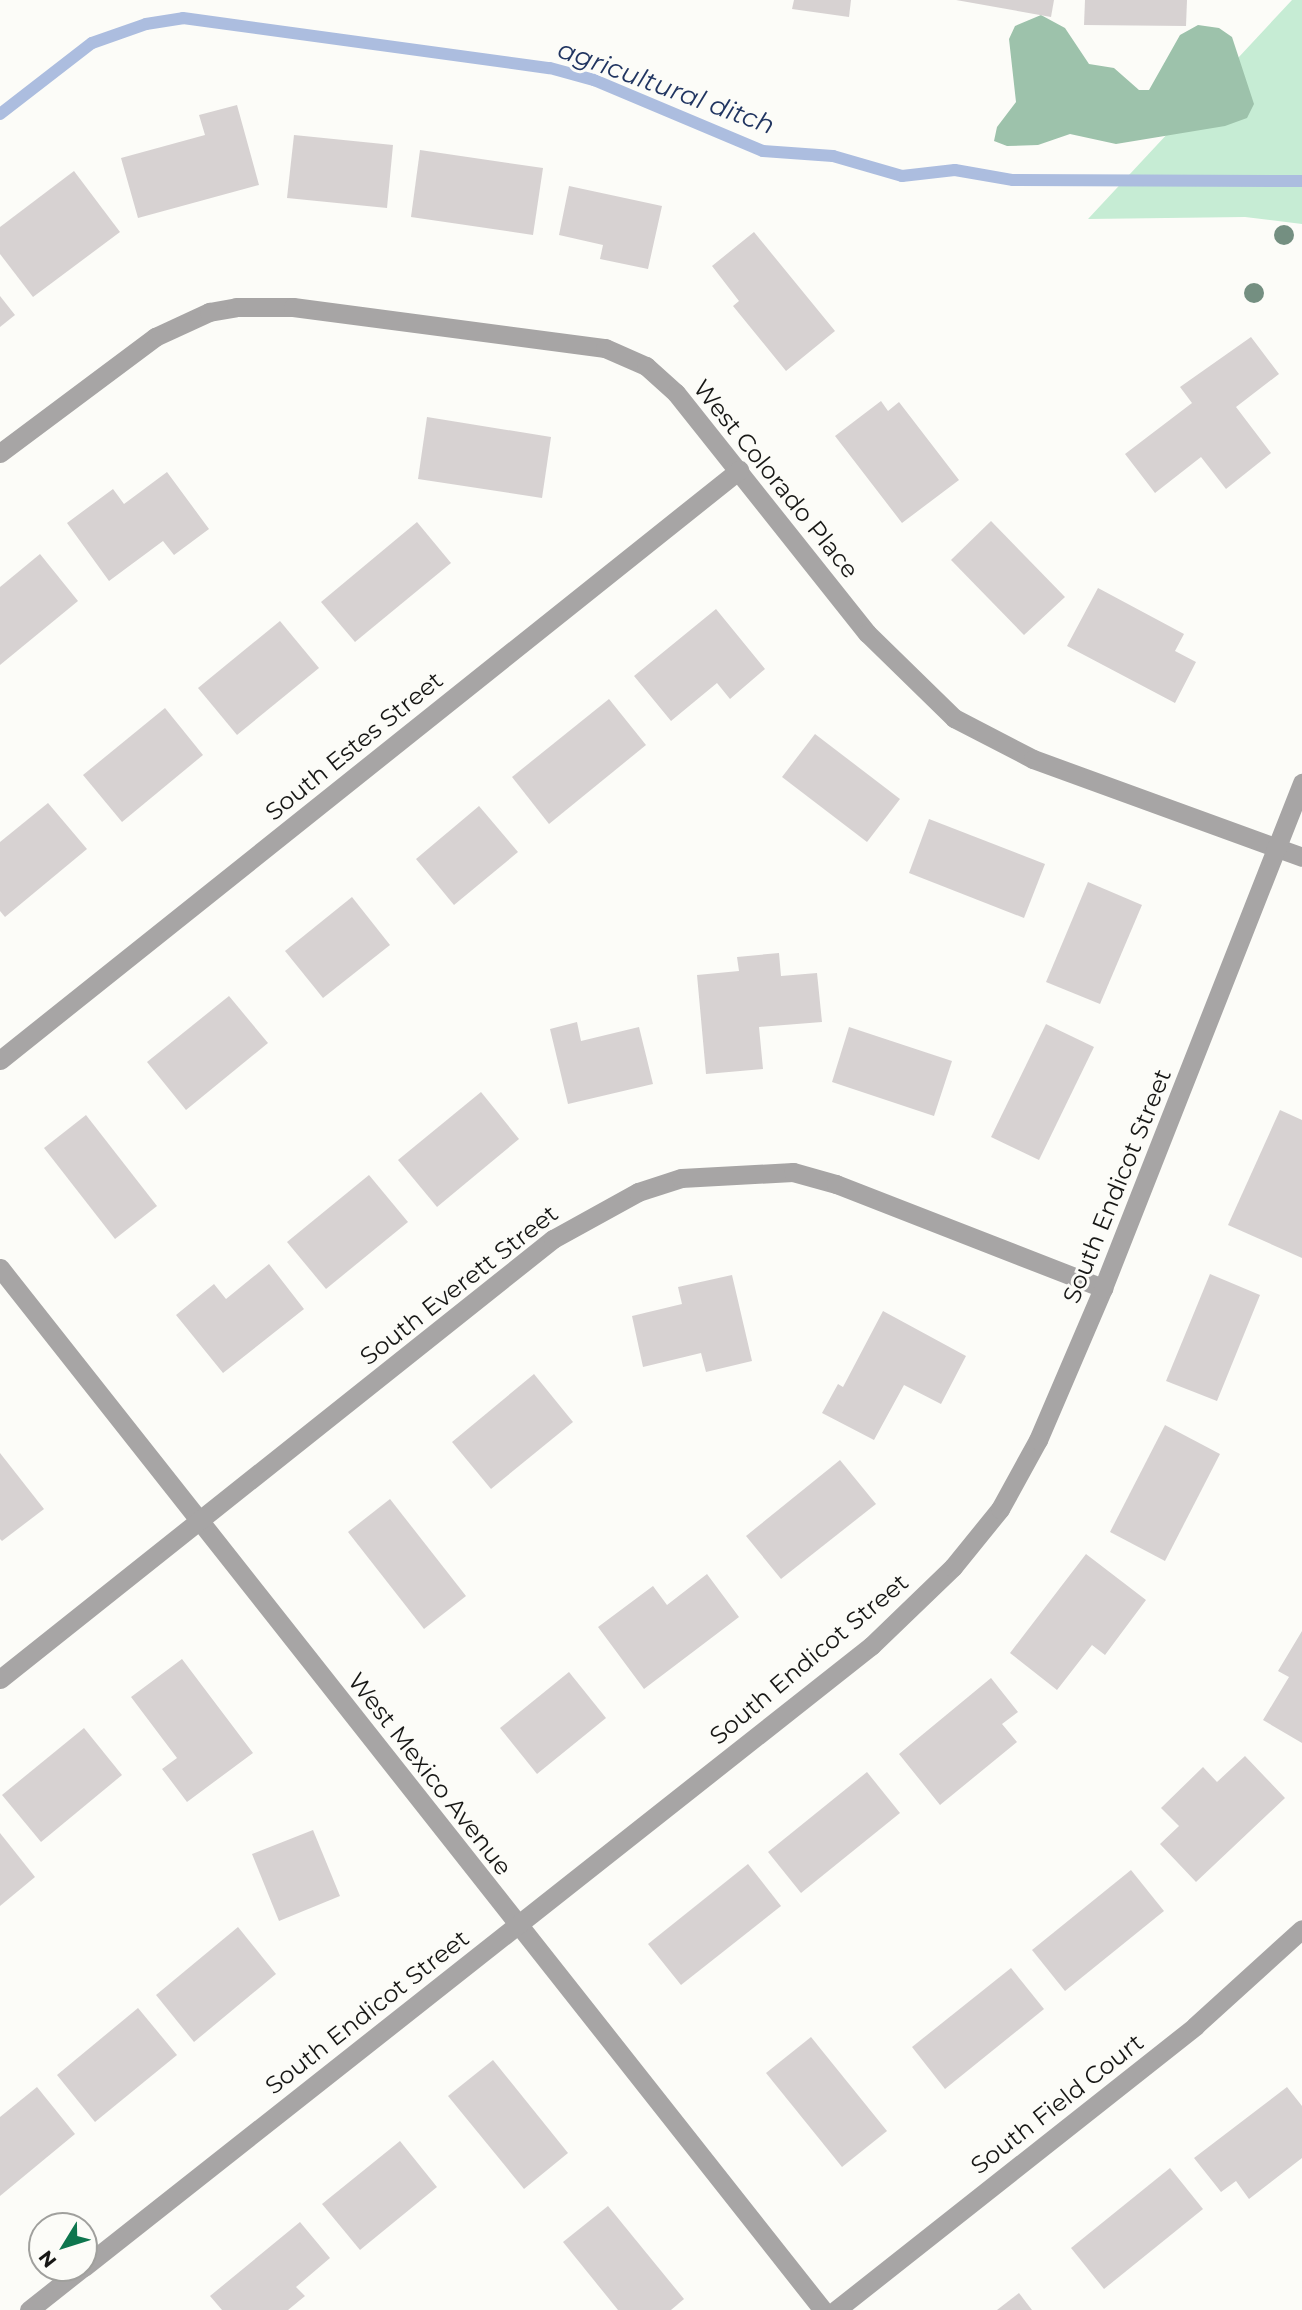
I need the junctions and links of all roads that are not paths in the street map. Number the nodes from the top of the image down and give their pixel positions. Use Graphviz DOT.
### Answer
graph roads {
  1 [pos="0,453"];
  2 [pos="739,470"];
  3 [pos="1302,783"];
  4 [pos="1279,847"];
  5 [pos="1302,857"];
  6 [pos="0,1059"];
  7 [pos="0,1268"];
  8 [pos="1103,1288"];
  9 [pos="200,1520"];
  10 [pos="0,1679"];
  11 [pos="517,1924"];
  12 [pos="1302,1929"];
  13 [pos="98,2255"];
  14 [pos="64,2282"];
  15 [pos="29,2310"];
  16 [pos="823,2310"];
  17 [pos="836,2310"];
  1 -- 2 [label="street, West Colorado Place"];
  2 -- 4 [label="street, West Colorado Place"];
  2 -- 6 [label="street, South Estes Street"];
  3 -- 4 [label="street, South Endicot Street"];
  4 -- 5 [label="street, West Colorado Place"];
  4 -- 8 [label="street, South Endicot Street"];
  7 -- 9 [label="street, West Mexico Avenue"];
  8 -- 9 [label="street, South Everett Street"];
  8 -- 11 [label="street, South Endicot Street"];
  9 -- 10 [label="street, South Everett Street"];
  9 -- 11 [label="street, West Mexico Avenue"];
  11 -- 13 [label="street, South Endicot Street"];
  11 -- 16 [label="street, West Mexico Avenue"];
  12 -- 17 [label="street, South Field Court"];
  14 -- 15 [label="street, South Endicot Street"];
}
